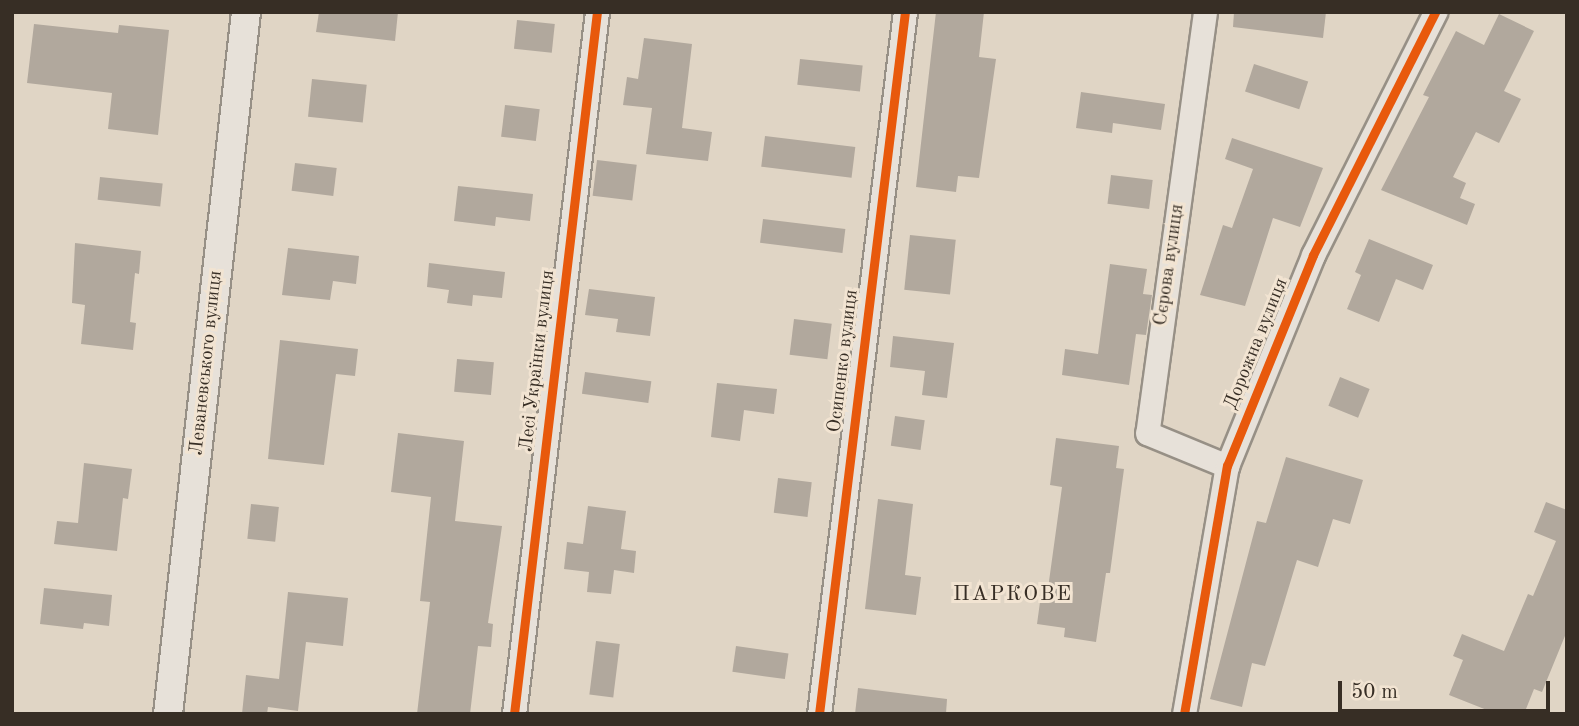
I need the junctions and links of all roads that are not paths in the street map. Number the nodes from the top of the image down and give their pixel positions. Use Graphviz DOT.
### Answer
graph roads {
  1 [pos="246,12"];
  2 [pos="597,12"];
  3 [pos="905,12"];
  4 [pos="1205,12"];
  5 [pos="1435,12"];
  6 [pos="1227,466"];
  7 [pos="168,714"];
  8 [pos="514,714"];
  9 [pos="819,714"];
  10 [pos="1184,714"];
  1 -- 7 [label="street, Леваневського вулиця"];
  2 -- 8 [label="street, Лесі Українки вулиця"];
  3 -- 9 [label="street, Осипенко вулиця"];
  4 -- 6 [label="street, Сєрова вулиця"];
  5 -- 6 [label="street, Дорожна вулиця"];
  6 -- 10 [label="street, Дорожна вулиця"];
}
